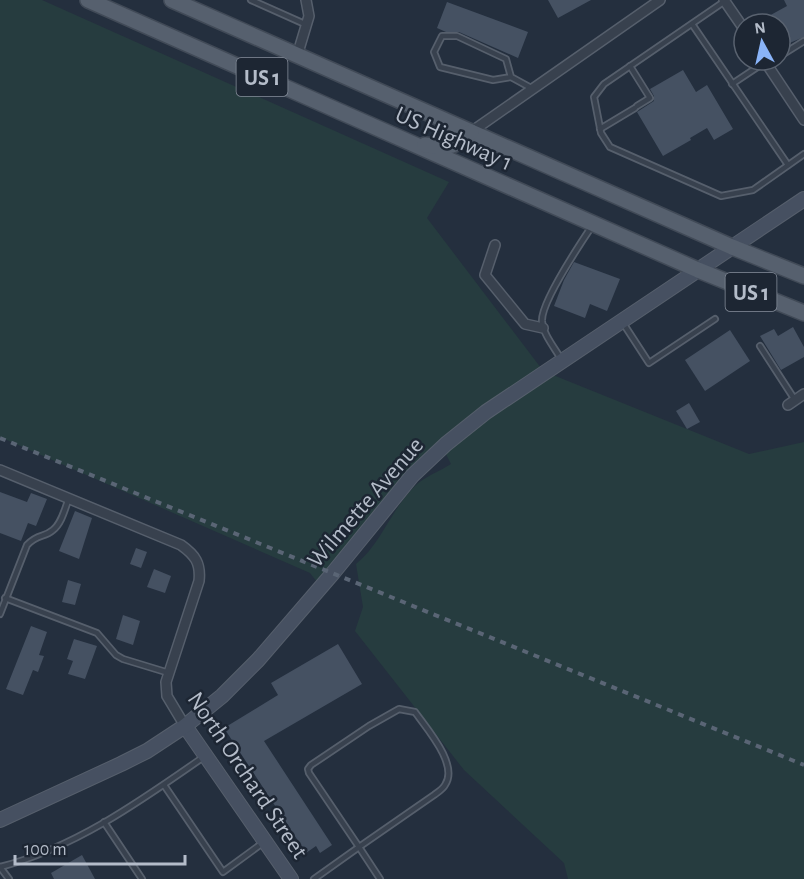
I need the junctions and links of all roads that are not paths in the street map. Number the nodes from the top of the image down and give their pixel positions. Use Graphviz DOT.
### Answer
graph roads {
  1 [pos="88,0"];
  2 [pos="250,0"];
  3 [pos="306,0"];
  4 [pos="660,0"];
  5 [pos="726,0"];
  6 [pos="180,1"];
  7 [pos="692,24"];
  8 [pos="308,25"];
  9 [pos="297,56"];
  10 [pos="630,66"];
  11 [pos="752,72"];
  12 [pos="774,72"];
  13 [pos="511,77"];
  14 [pos="732,84"];
  15 [pos="533,89"];
  16 [pos="804,120"];
  17 [pos="601,131"];
  18 [pos="471,132"];
  19 [pos="414,144"];
  20 [pos="804,154"];
  21 [pos="788,165"];
  22 [pos="804,199"];
  23 [pos="593,224"];
  24 [pos="495,245"];
  25 [pos="732,247"];
  26 [pos="698,270"];
  27 [pos="804,276"];
  28 [pos="804,313"];
  29 [pos="715,319"];
  30 [pos="622,321"];
  31 [pos="543,328"];
  32 [pos="760,346"];
  33 [pos="562,361"];
  34 [pos="804,394"];
  35 [pos="791,402"];
  36 [pos="0,470"];
  37 [pos="69,498"];
  38 [pos="5,598"];
  39 [pos="0,614"];
  40 [pos="169,673"];
  41 [pos="185,726"];
  42 [pos="205,756"];
  43 [pos="164,785"];
  44 [pos="0,820"];
  45 [pos="104,822"];
  46 [pos="266,842"];
  47 [pos="358,847"];
  48 [pos="0,867"];
  49 [pos="9,879"];
  50 [pos="142,879"];
  51 [pos="291,879"];
  52 [pos="314,879"];
  53 [pos="380,879"];
  1 -- 19 [label="main road, US Highway 1 / US 1"];
  2 -- 8 [label="lane"];
  3 -- 8 [label="street"];
  4 -- 15 [label="street"];
  5 -- 7 [label="lane"];
  6 -- 9 [label="main road, US Highway 1 / US 1"];
  7 -- 10 [label="lane"];
  7 -- 14 [label="lane"];
  8 -- 9 [label="street"];
  9 -- 18 [label="main road, US Highway 1 / US 1"];
  10 -- 17 [label="lane"];
  10 -- 17 [label="lane"];
  11 -- 14 [label="lane"];
  12 -- 16 [label="street"];
  13 -- 13 [label="lane"];
  13 -- 15 [label="lane"];
  14 -- 21 [label="lane"];
  15 -- 18 [label="street"];
  17 -- 21 [label="lane"];
  18 -- 19 [label="main road"];
  18 -- 25 [label="main road, US Highway 1 / US 1"];
  19 -- 23 [label="main road, US Highway 1 / US 1"];
  20 -- 21 [label="lane"];
  22 -- 25 [label="street, Wilmette Avenue"];
  23 -- 26 [label="main road, US Highway 1 / US 1"];
  23 -- 31 [label="lane"];
  24 -- 31 [label="street"];
  25 -- 26 [label="street, Wilmette Avenue"];
  25 -- 27 [label="main road, US Highway 1 / US 1"];
  26 -- 28 [label="main road, US Highway 1 / US 1"];
  26 -- 30 [label="street, Wilmette Avenue"];
  29 -- 30 [label="lane"];
  30 -- 33 [label="street, Wilmette Avenue"];
  31 -- 33 [label="lane"];
  32 -- 35 [label="lane"];
  33 -- 41 [label="street, Wilmette Avenue"];
  34 -- 35 [label="street"];
  36 -- 37 [label="street, North Orchard Street"];
  37 -- 38 [label="lane"];
  37 -- 40 [label="street, North Orchard Street"];
  38 -- 39 [label="lane"];
  38 -- 40 [label="lane"];
  40 -- 41 [label="street, North Orchard Street"];
  41 -- 42 [label="street, North Orchard Street"];
  41 -- 44 [label="street, Wilmette Avenue"];
  42 -- 43 [label="lane"];
  42 -- 46 [label="street, North Orchard Street"];
  43 -- 45 [label="lane"];
  43 -- 46 [label="lane"];
  45 -- 48 [label="lane"];
  45 -- 50 [label="lane"];
  46 -- 51 [label="street, North Orchard Street"];
  47 -- 47 [label="lane"];
  47 -- 52 [label="lane"];
  47 -- 53 [label="lane"];
  48 -- 49 [label="lane"];
}
